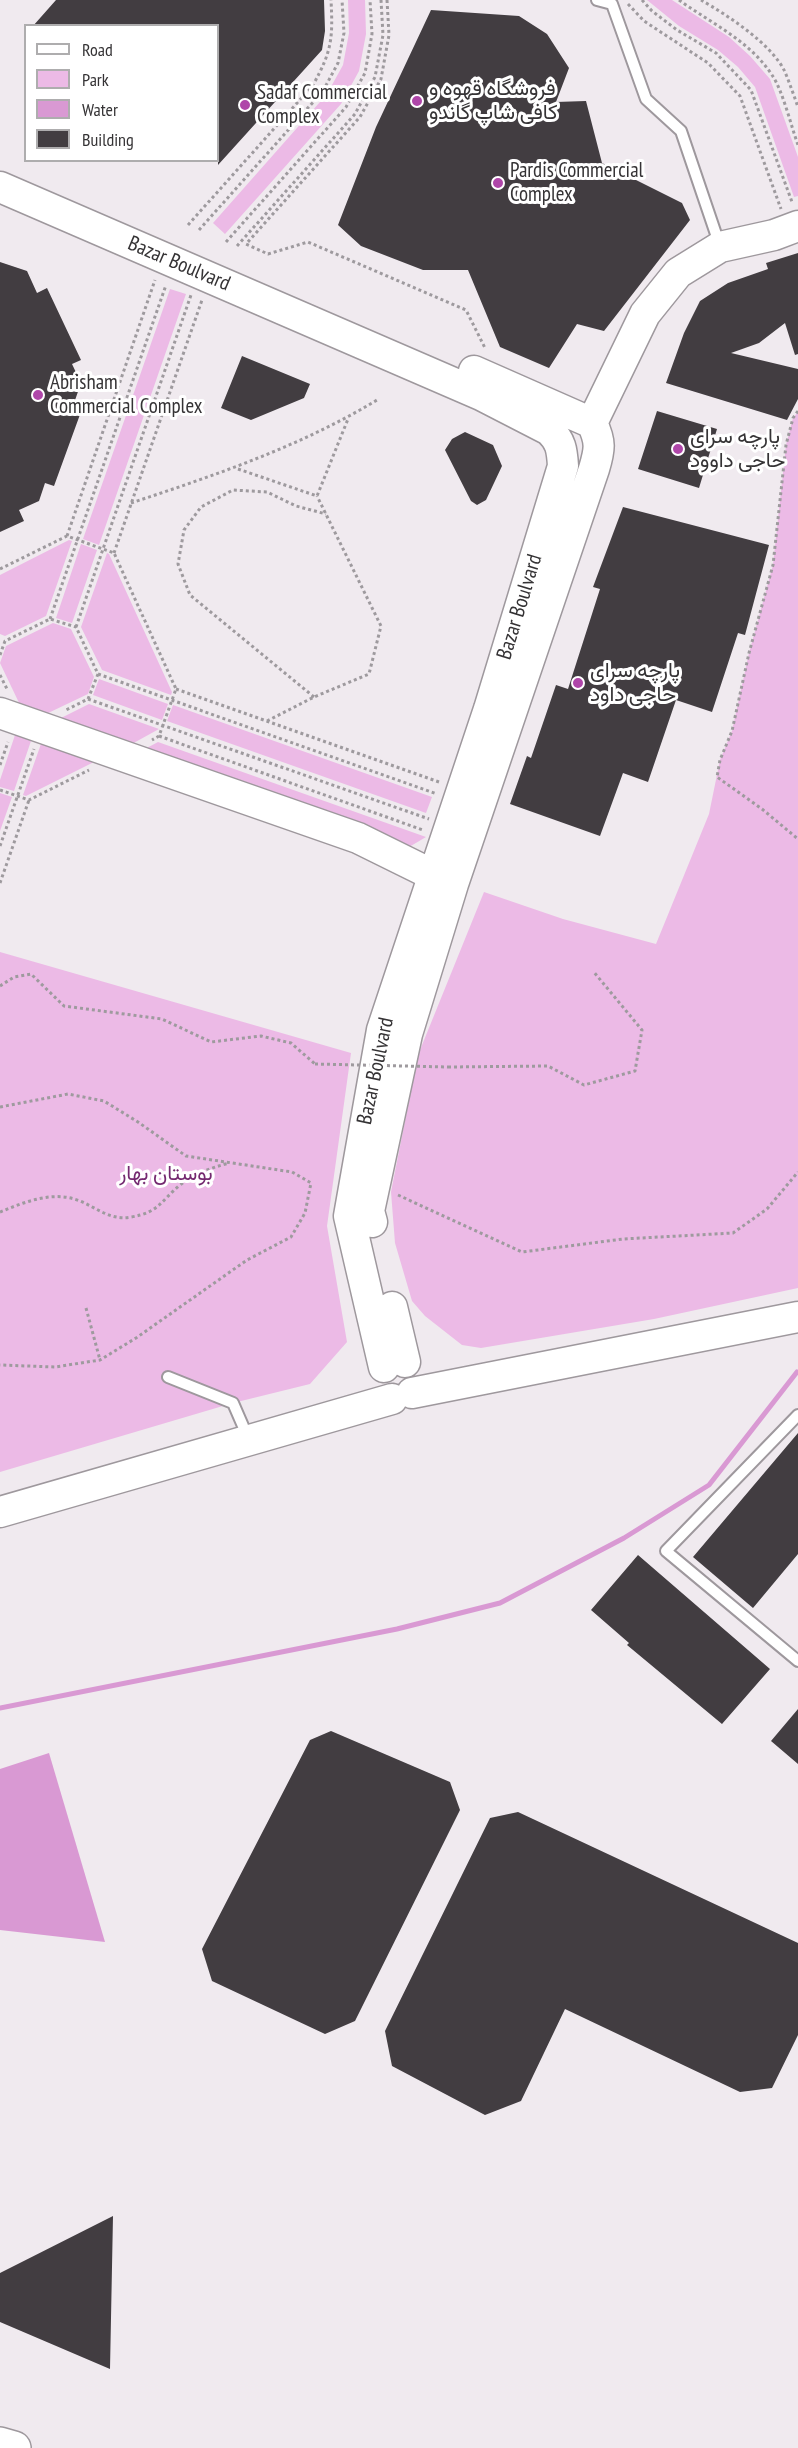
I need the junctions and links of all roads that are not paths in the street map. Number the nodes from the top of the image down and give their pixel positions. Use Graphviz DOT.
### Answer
graph roads {
  1 [pos="597,0"];
  2 [pos="0,165"];
  3 [pos="0,187"];
  4 [pos="792,216"];
  5 [pos="720,247"];
  6 [pos="592,423"];
  7 [pos="5,726"];
  8 [pos="435,876"];
  9 [pos="798,1302"];
  10 [pos="798,1317"];
  11 [pos="168,1377"];
  12 [pos="398,1380"];
  13 [pos="798,1414"];
  14 [pos="243,1426"];
  15 [pos="0,1497"];
  16 [pos="0,1512"];
  17 [pos="798,1660"];
  18 [pos="0,2444"];
  19 [pos="14,2448"];
  1 -- 5 [label="lane"];
  2 -- 6 [label="street, Bazar Boulvard"];
  3 -- 8 [label="street, Bazar Boulvard"];
  4 -- 5 [label="street"];
  5 -- 6 [label="street"];
  6 -- 12 [label="street"];
  7 -- 8 [label="street"];
  8 -- 12 [label="street, Bazar Boulvard"];
  9 -- 12 [label="street"];
  10 -- 12 [label="street"];
  11 -- 14 [label="lane"];
  12 -- 14 [label="street"];
  12 -- 16 [label="street"];
  13 -- 17 [label="lane"];
  14 -- 15 [label="street"];
  18 -- 19 [label="highway"];
}
